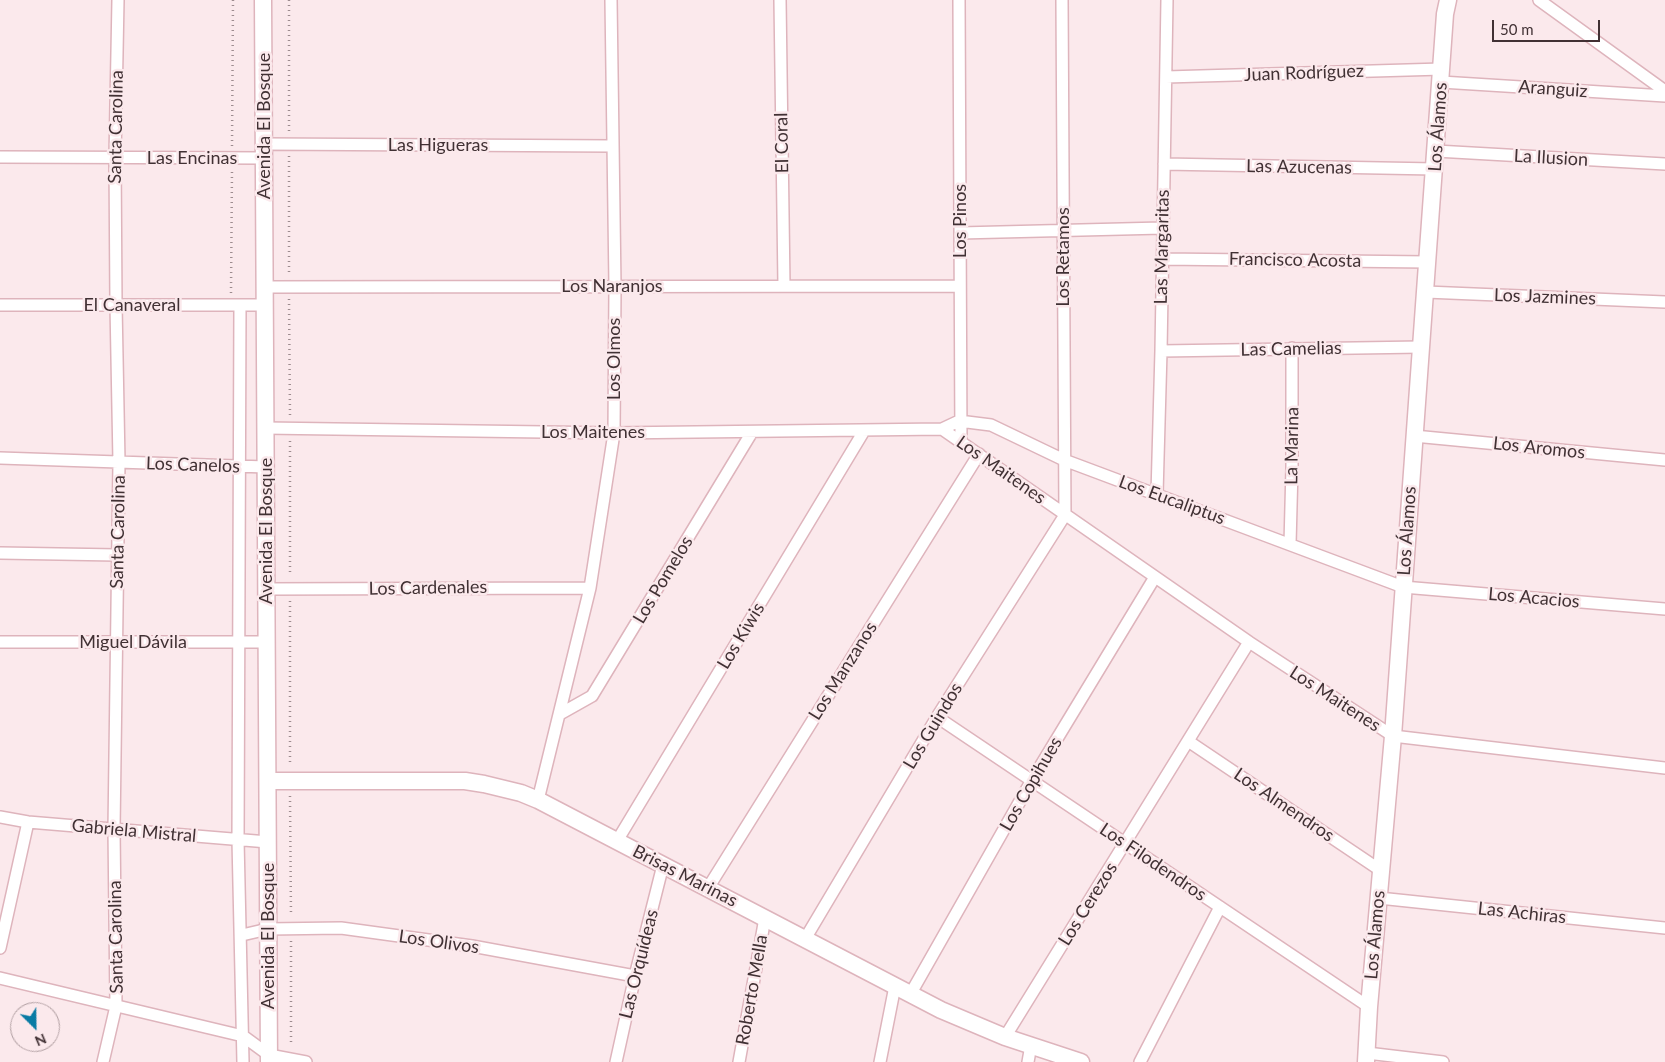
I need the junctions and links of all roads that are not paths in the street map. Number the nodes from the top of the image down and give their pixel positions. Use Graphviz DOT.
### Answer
graph roads {
  1 [pos="118,0"];
  2 [pos="263,0"];
  3 [pos="611,0"];
  4 [pos="780,0"];
  5 [pos="959,0"];
  6 [pos="1062,0"];
  7 [pos="1167,0"];
  8 [pos="1448,0"];
  9 [pos="1539,0"];
  10 [pos="1442,75"];
  11 [pos="1166,77"];
  12 [pos="1665,91"];
  13 [pos="1665,96"];
  14 [pos="613,146"];
  15 [pos="264,151"];
  16 [pos="1436,151"];
  17 [pos="0,157"];
  18 [pos="115,158"];
  19 [pos="1164,164"];
  20 [pos="1665,164"];
  21 [pos="1435,169"];
  22 [pos="1162,228"];
  23 [pos="1062,230"];
  24 [pos="960,233"];
  25 [pos="1162,258"];
  26 [pos="1428,262"];
  27 [pos="615,286"];
  28 [pos="784,286"];
  29 [pos="960,286"];
  30 [pos="265,288"];
  31 [pos="1426,292"];
  32 [pos="1665,302"];
  33 [pos="0,305"];
  34 [pos="116,305"];
  35 [pos="240,305"];
  36 [pos="265,305"];
  37 [pos="1421,347"];
  38 [pos="1292,348"];
  39 [pos="1161,351"];
  40 [pos="960,421"];
  41 [pos="265,428"];
  42 [pos="942,429"];
  43 [pos="864,431"];
  44 [pos="752,432"];
  45 [pos="614,433"];
  46 [pos="1414,436"];
  47 [pos="960,442"];
  48 [pos="979,454"];
  49 [pos="0,458"];
  50 [pos="1064,460"];
  51 [pos="1665,460"];
  52 [pos="119,462"];
  53 [pos="239,466"];
  54 [pos="266,467"];
  55 [pos="1157,494"];
  56 [pos="1065,515"];
  57 [pos="1290,544"];
  58 [pos="0,553"];
  59 [pos="117,555"];
  60 [pos="1155,577"];
  61 [pos="1403,587"];
  62 [pos="590,588"];
  63 [pos="266,589"];
  64 [pos="1665,609"];
  65 [pos="0,642"];
  66 [pos="118,642"];
  67 [pos="240,642"];
  68 [pos="267,642"];
  69 [pos="1248,642"];
  70 [pos="560,714"];
  71 [pos="937,717"];
  72 [pos="1392,736"];
  73 [pos="1188,741"];
  74 [pos="1665,768"];
  75 [pos="1032,780"];
  76 [pos="268,781"];
  77 [pos="538,800"];
  78 [pos="0,818"];
  79 [pos="28,822"];
  80 [pos="114,829"];
  81 [pos="238,840"];
  82 [pos="617,841"];
  83 [pos="268,842"];
  84 [pos="1125,843"];
  85 [pos="664,865"];
  86 [pos="1380,870"];
  87 [pos="708,888"];
  88 [pos="1379,898"];
  89 [pos="1220,907"];
  90 [pos="765,918"];
  91 [pos="268,928"];
  92 [pos="1665,928"];
  93 [pos="242,935"];
  94 [pos="805,939"];
  95 [pos="0,948"];
  96 [pos="635,976"];
  97 [pos="0,978"];
  98 [pos="895,986"];
  99 [pos="910,994"];
  100 [pos="116,1006"];
  101 [pos="1369,1007"];
  102 [pos="243,1036"];
  103 [pos="1005,1037"];
  104 [pos="1031,1045"];
  105 [pos="1366,1058"];
  106 [pos="269,1059"];
  107 [pos="103,1062"];
  108 [pos="243,1062"];
  109 [pos="306,1062"];
  110 [pos="616,1062"];
  111 [pos="739,1062"];
  112 [pos="880,1062"];
  113 [pos="1028,1062"];
  114 [pos="1081,1062"];
  115 [pos="1140,1062"];
  116 [pos="1443,1062"];
  1 -- 18 [label="street, Santa Carolina"];
  2 -- 15 [label="street, Avenida El Bosque"];
  3 -- 14 [label="street, Los Olmos"];
  4 -- 28 [label="street, El Coral"];
  5 -- 24 [label="street, Los Pinos"];
  6 -- 23 [label="street, Los Retamos"];
  7 -- 11 [label="street, Las Margaritas"];
  8 -- 10 [label="street, Los Álamos"];
  9 -- 12 [label="street"];
  10 -- 11 [label="street, Juan Rodríguez"];
  10 -- 13 [label="street, Aranguiz"];
  10 -- 16 [label="street, Los Álamos"];
  11 -- 19 [label="street, Las Margaritas"];
  14 -- 15 [label="street, Las Higueras"];
  14 -- 27 [label="street, Los Olmos"];
  15 -- 18 [label="street, Las Encinas"];
  15 -- 30 [label="street, Avenida El Bosque"];
  16 -- 20 [label="street, La Ilusion"];
  16 -- 21 [label="street, Los Álamos"];
  17 -- 18 [label="street, Las Encinas"];
  18 -- 34 [label="street, Santa Carolina"];
  19 -- 21 [label="street, Las Azucenas"];
  19 -- 22 [label="street, Las Margaritas"];
  21 -- 26 [label="street, Los Álamos"];
  22 -- 23 [label="street"];
  22 -- 25 [label="street, Las Margaritas"];
  23 -- 24 [label="street"];
  23 -- 50 [label="street, Los Retamos"];
  24 -- 29 [label="street, Los Pinos"];
  25 -- 26 [label="street, Francisco Acosta"];
  25 -- 39 [label="street, Las Margaritas"];
  26 -- 31 [label="street, Los Álamos"];
  27 -- 28 [label="street, Los Naranjos"];
  27 -- 30 [label="street, Los Naranjos"];
  27 -- 45 [label="street, Los Olmos"];
  28 -- 29 [label="street, Los Naranjos"];
  29 -- 40 [label="street, Los Pinos"];
  30 -- 36 [label="street, Avenida El Bosque"];
  31 -- 32 [label="street, Los Jazmines"];
  31 -- 37 [label="street, Los Álamos"];
  33 -- 34 [label="street, El Canaveral"];
  34 -- 35 [label="street, El Canaveral"];
  34 -- 52 [label="street, Santa Carolina"];
  35 -- 36 [label="street, El Canaveral"];
  35 -- 53 [label="street, Avenida El Bosque"];
  36 -- 41 [label="street, Avenida El Bosque"];
  37 -- 38 [label="street, Las Camelias"];
  37 -- 46 [label="street, Los Álamos"];
  38 -- 39 [label="street, Las Camelias"];
  38 -- 57 [label="street, La Marina"];
  39 -- 55 [label="street, Las Margaritas"];
  40 -- 42 [label="street"];
  40 -- 47 [label="street, Los Pinos"];
  40 -- 50 [label="street, Los Eucaliptus"];
  41 -- 45 [label="street, Los Maitenes"];
  41 -- 54 [label="street, Avenida El Bosque"];
  42 -- 43 [label="street, Los Maitenes"];
  42 -- 47 [label="street, Los Maitenes"];
  43 -- 44 [label="street, Los Maitenes"];
  43 -- 82 [label="street, Los Kiwis"];
  44 -- 45 [label="street, Los Maitenes"];
  44 -- 70 [label="street, Los Pomelos"];
  45 -- 62 [label="street, Los Olmos"];
  46 -- 51 [label="street, Los Aromos"];
  46 -- 61 [label="street, Los Álamos"];
  47 -- 48 [label="street, Los Maitenes"];
  48 -- 56 [label="street, Los Maitenes"];
  48 -- 87 [label="street, Los Manzanos"];
  49 -- 52 [label="street, Los Canelos"];
  50 -- 55 [label="street, Los Eucaliptus"];
  50 -- 56 [label="street, Los Retamos"];
  52 -- 53 [label="street, Los Canelos"];
  52 -- 59 [label="street, Santa Carolina"];
  53 -- 54 [label="street, Los Canelos"];
  53 -- 67 [label="street, Avenida El Bosque"];
  54 -- 63 [label="street, Avenida El Bosque"];
  55 -- 57 [label="street, Los Eucaliptus"];
  56 -- 60 [label="street, Los Maitenes"];
  56 -- 71 [label="street, Los Guindos"];
  57 -- 61 [label="street, Los Eucaliptus"];
  58 -- 59 [label="street"];
  59 -- 66 [label="street, Santa Carolina"];
  60 -- 69 [label="street, Los Maitenes"];
  60 -- 75 [label="street, Los Copihues"];
  61 -- 64 [label="street, Los Acacios"];
  61 -- 72 [label="street, Los Álamos"];
  62 -- 63 [label="street, Los Cardenales"];
  62 -- 70 [label="street, Los Olmos"];
  63 -- 68 [label="street, Avenida El Bosque"];
  65 -- 66 [label="street, Miguel Dávila"];
  66 -- 67 [label="street, Miguel Dávila"];
  66 -- 80 [label="street, Santa Carolina"];
  67 -- 68 [label="street, Miguel Dávila"];
  67 -- 81 [label="street, Avenida El Bosque"];
  68 -- 76 [label="street, Avenida El Bosque"];
  69 -- 72 [label="street, Los Maitenes"];
  69 -- 73 [label="street, Los Cerezos"];
  70 -- 77 [label="street, Los Olmos"];
  71 -- 75 [label="street, Los Filodendros"];
  71 -- 94 [label="street, Los Guindos"];
  72 -- 74 [label="street, Los Maitenes"];
  72 -- 86 [label="street, Los Álamos"];
  73 -- 84 [label="street, Los Cerezos"];
  73 -- 86 [label="street, Los Almendros"];
  75 -- 84 [label="street, Los Filodendros"];
  75 -- 99 [label="street, Los Copihues"];
  76 -- 77 [label="street, Brisas Marinas"];
  76 -- 83 [label="street, Avenida El Bosque"];
  77 -- 82 [label="street, Brisas Marinas"];
  78 -- 79 [label="street, Gabriela Mistral"];
  79 -- 80 [label="street, Gabriela Mistral"];
  79 -- 95 [label="street"];
  80 -- 81 [label="street, Gabriela Mistral"];
  80 -- 100 [label="street, Santa Carolina"];
  81 -- 83 [label="street, Gabriela Mistral"];
  81 -- 93 [label="street, Avenida El Bosque"];
  82 -- 85 [label="street, Brisas Marinas"];
  83 -- 91 [label="street, Avenida El Bosque"];
  84 -- 89 [label="street, Los Filodendros"];
  84 -- 103 [label="street, Los Cerezos"];
  85 -- 87 [label="street, Brisas Marinas"];
  85 -- 96 [label="street, Las Orquídeas"];
  86 -- 88 [label="street, Los Álamos"];
  87 -- 90 [label="street, Brisas Marinas"];
  88 -- 92 [label="street, Las Achiras"];
  88 -- 101 [label="street, Los Álamos"];
  89 -- 101 [label="street, Los Filodendros"];
  89 -- 115 [label="street"];
  90 -- 94 [label="street, Brisas Marinas"];
  90 -- 111 [label="street, Roberto Mella"];
  91 -- 93 [label="street, Los Olivos"];
  91 -- 96 [label="street, Los Olivos"];
  91 -- 106 [label="street, Avenida El Bosque"];
  93 -- 102 [label="street, Avenida El Bosque"];
  94 -- 98 [label="street, Brisas Marinas"];
  96 -- 110 [label="street, Las Orquídeas"];
  97 -- 100 [label="street"];
  98 -- 99 [label="street, Brisas Marinas"];
  98 -- 112 [label="street"];
  99 -- 103 [label="street, Brisas Marinas"];
  100 -- 102 [label="street"];
  100 -- 107 [label="street, Santa Carolina"];
  101 -- 105 [label="street, Los Álamos"];
  102 -- 106 [label="street"];
  102 -- 108 [label="street, Avenida El Bosque"];
  103 -- 104 [label="street, Brisas Marinas"];
  104 -- 113 [label="street"];
  104 -- 114 [label="street, Brisas Marinas"];
  105 -- 116 [label="street"];
  106 -- 109 [label="street"];
}
